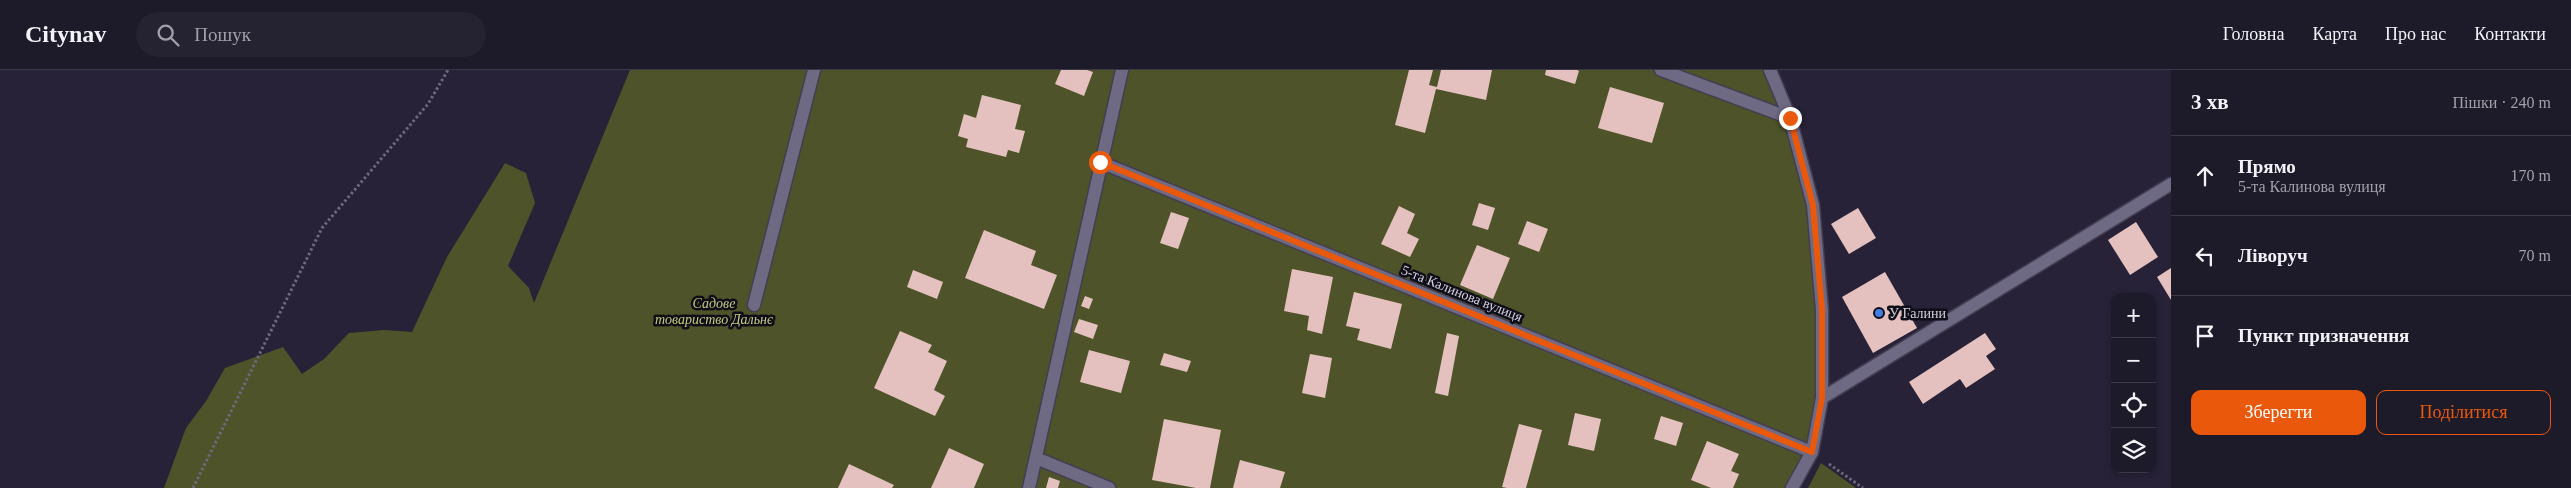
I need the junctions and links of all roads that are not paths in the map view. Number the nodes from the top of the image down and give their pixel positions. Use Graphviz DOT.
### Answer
graph roads {
  1 [pos="814,70"];
  2 [pos="1122,70"];
  3 [pos="1661,70"];
  4 [pos="1770,70"];
  5 [pos="1790,118"];
  6 [pos="1100,162"];
  7 [pos="2171,184"];
  8 [pos="754,305"];
  9 [pos="1822,398"];
  10 [pos="1812,452"];
  11 [pos="1036,458"];
  12 [pos="1029,488"];
  13 [pos="1109,488"];
  14 [pos="1792,488"];
  1 -- 8 [label="street"];
  2 -- 6 [label="street"];
  3 -- 5 [label="street"];
  4 -- 5 [label="street"];
  5 -- 9 [label="street"];
  6 -- 10 [label="street, 5-та Калинова вулиця"];
  6 -- 11 [label="street"];
  7 -- 9 [label="street"];
  9 -- 10 [label="street"];
  10 -- 14 [label="street"];
  11 -- 12 [label="street"];
  11 -- 13 [label="street"];
}
